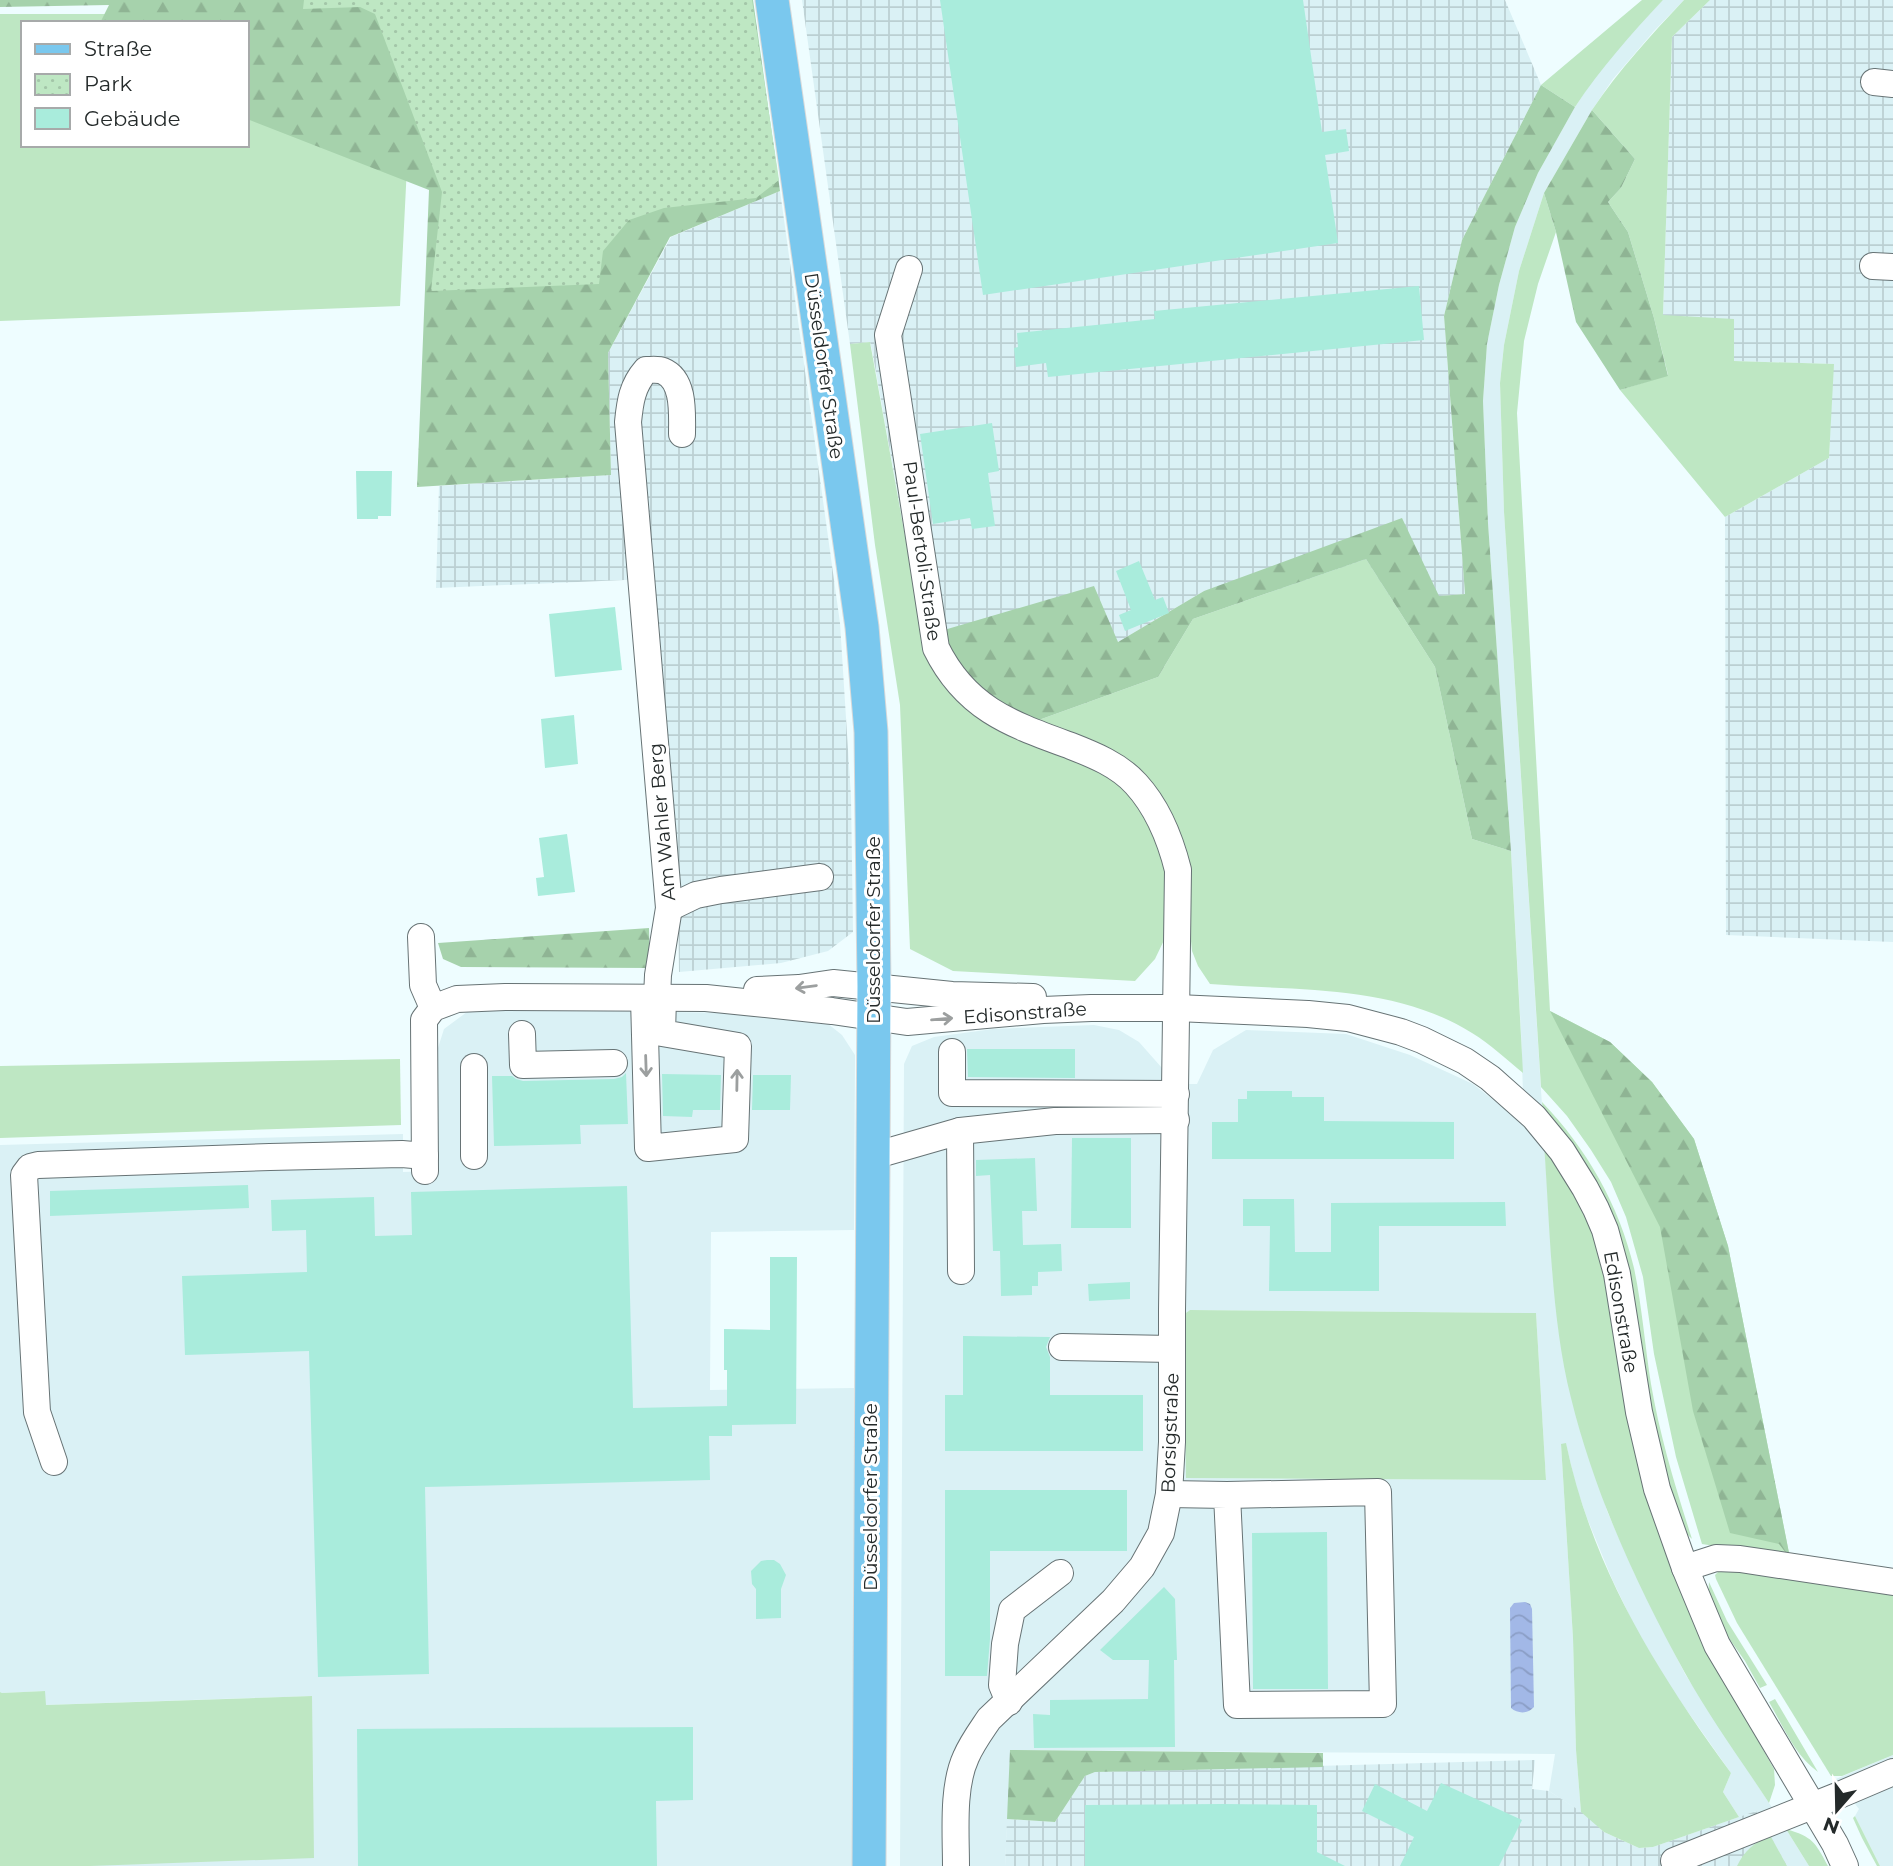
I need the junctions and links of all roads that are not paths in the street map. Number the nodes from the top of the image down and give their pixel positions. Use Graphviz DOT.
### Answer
graph roads {
  1 [pos="772,0"];
  2 [pos="909,269"];
  3 [pos="682,434"];
  4 [pos="820,877"];
  5 [pos="669,908"];
  6 [pos="421,937"];
  7 [pos="655,998"];
  8 [pos="874,1002"];
  9 [pos="433,1008"];
  10 [pos="1177,1008"];
  11 [pos="522,1034"];
  12 [pos="952,1052"];
  13 [pos="614,1063"];
  14 [pos="474,1067"];
  15 [pos="1176,1107"];
  16 [pos="960,1131"];
  17 [pos="474,1156"];
  18 [pos="873,1156"];
  19 [pos="961,1271"];
  20 [pos="1062,1348"];
  21 [pos="1172,1349"];
  22 [pos="54,1462"];
  23 [pos="1169,1494"];
  24 [pos="1227,1495"];
  25 [pos="1685,1568"];
  26 [pos="1060,1573"];
  27 [pos="1893,1582"];
  28 [pos="1009,1702"];
  29 [pos="1893,1772"];
  30 [pos="1812,1805"];
  31 [pos="1726,1839"];
  32 [pos="1685,1860"];
  33 [pos="869,1866"];
  34 [pos="956,1866"];
  35 [pos="1720,1866"];
  36 [pos="1845,1866"];
  1 -- 8 [label="main road, Düsseldorfer Straße"];
  2 -- 10 [label="street, Paul-Bertoli-Straße"];
  3 -- 5 [label="street, Am Wahler Berg"];
  4 -- 5 [label="street"];
  5 -- 7 [label="street, Am Wahler Berg"];
  6 -- 9 [label="street"];
  7 -- 7 [label="street, one-way"];
  7 -- 8 [label="street"];
  7 -- 9 [label="street"];
  8 -- 10 [label="street, Edisonstraße"];
  8 -- 18 [label="main road, Düsseldorfer Straße"];
  9 -- 22 [label="street"];
  10 -- 15 [label="street, Borsigstraße"];
  10 -- 25 [label="street, Edisonstraße"];
  11 -- 13 [label="street"];
  12 -- 15 [label="street"];
  14 -- 17 [label="street"];
  15 -- 16 [label="street"];
  15 -- 21 [label="street, Borsigstraße"];
  16 -- 18 [label="street"];
  16 -- 19 [label="street"];
  18 -- 33 [label="main road, Düsseldorfer Straße"];
  20 -- 21 [label="street"];
  21 -- 23 [label="street, Borsigstraße"];
  23 -- 24 [label="street"];
  23 -- 28 [label="street, Borsigstraße"];
  24 -- 24 [label="street"];
  25 -- 27 [label="street"];
  25 -- 30 [label="street, Edisonstraße"];
  26 -- 28 [label="street"];
  28 -- 34 [label="street, Borsigstraße"];
  29 -- 30 [label="street"];
  30 -- 31 [label="street"];
  30 -- 36 [label="street, Edisonstraße"];
  31 -- 32 [label="street"];
  31 -- 35 [label="street"];
}
